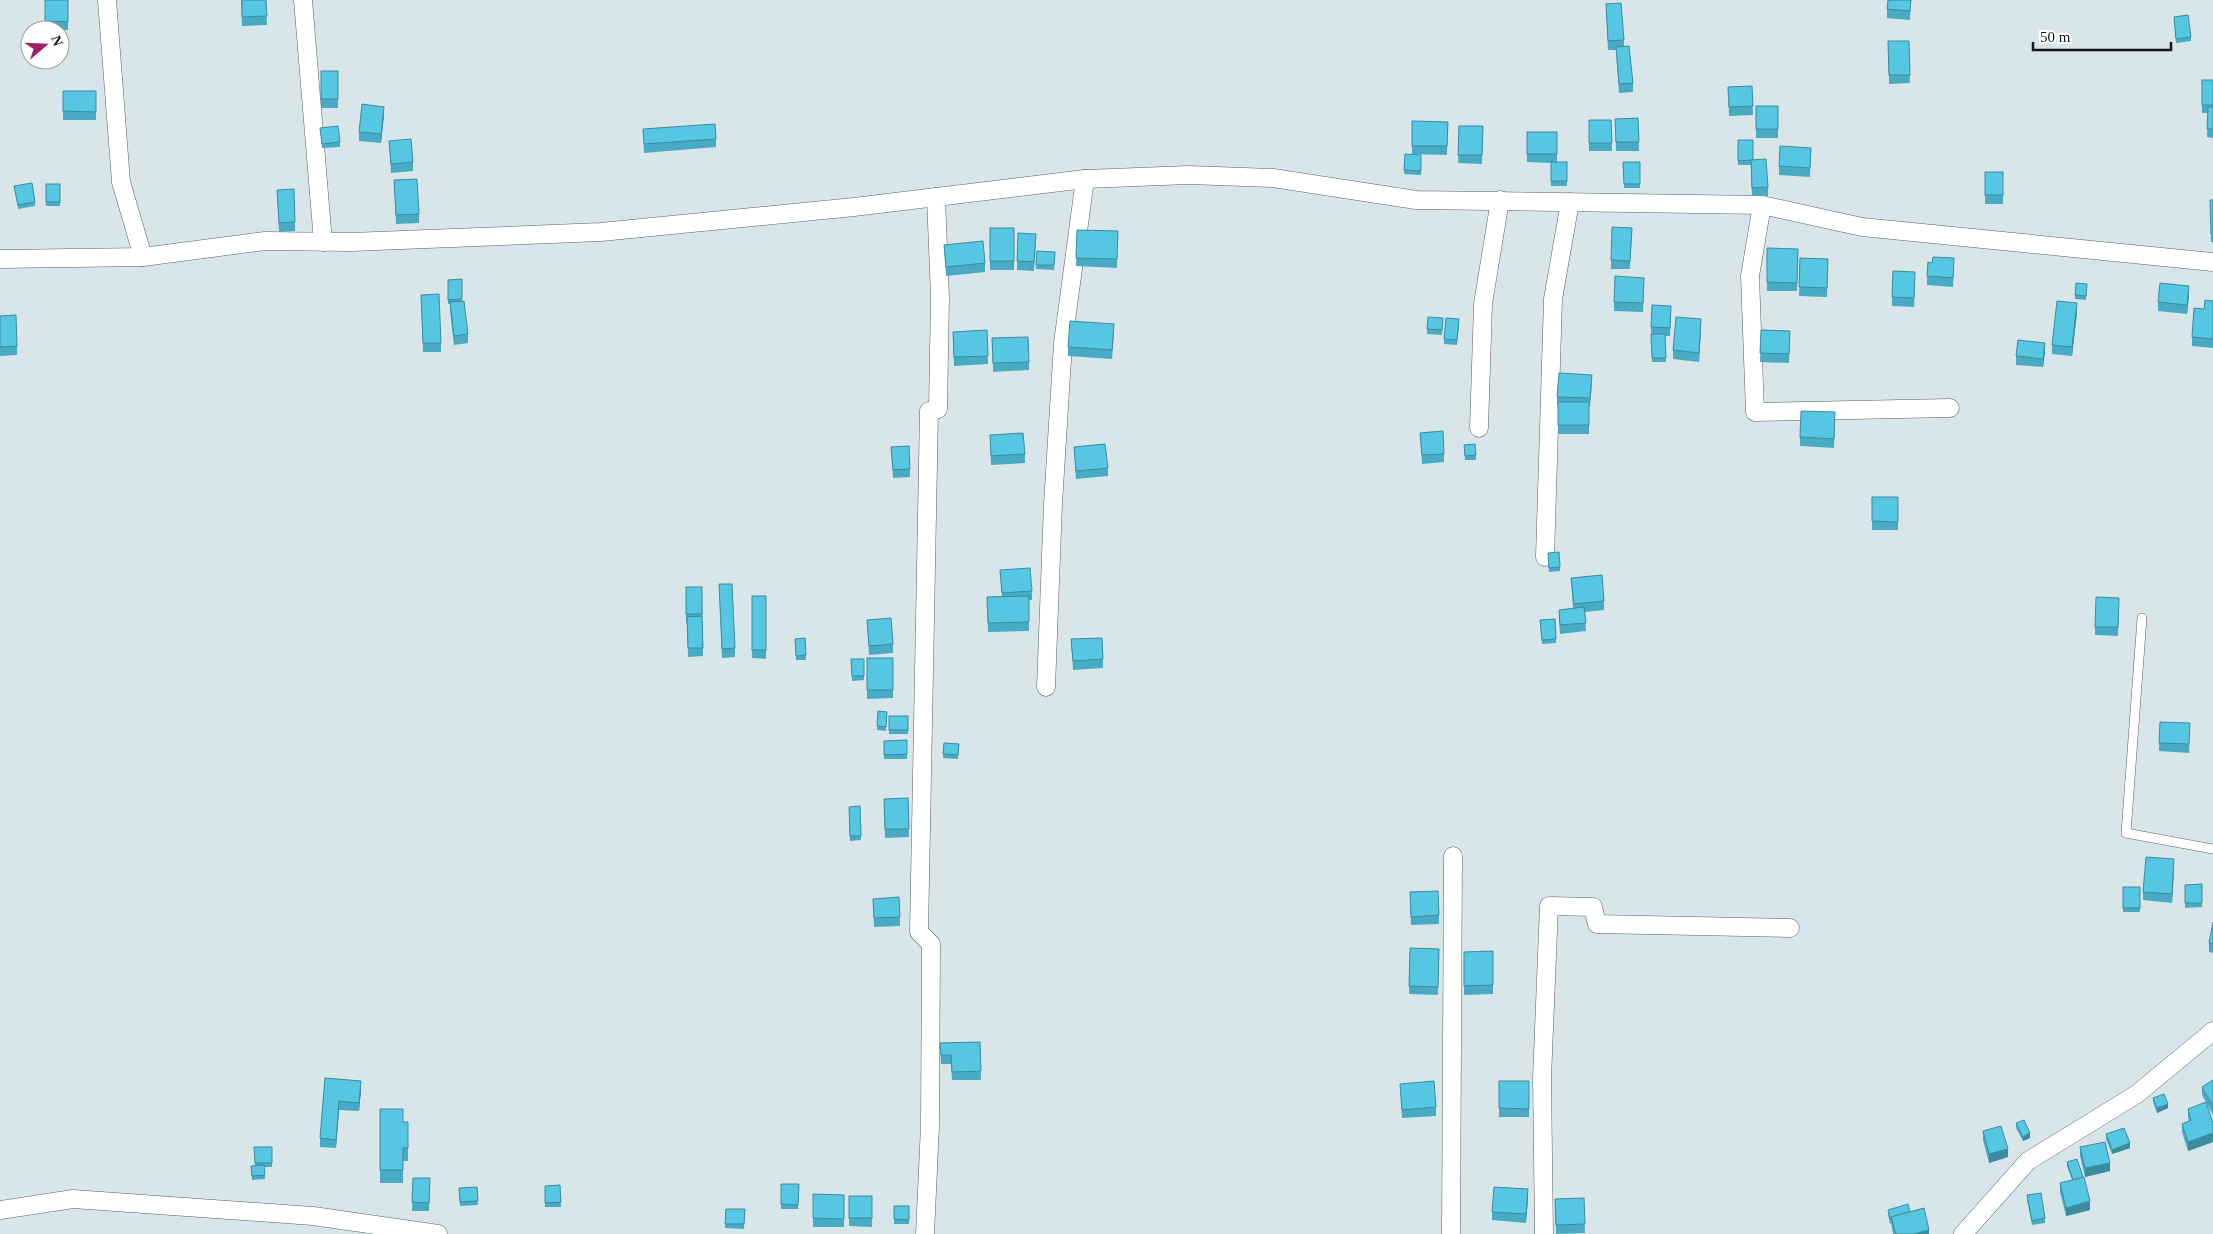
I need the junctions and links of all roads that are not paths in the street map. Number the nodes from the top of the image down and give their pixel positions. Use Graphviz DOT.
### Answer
graph roads {
  1 [pos="107,0"];
  2 [pos="303,0"];
  3 [pos="1085,179"];
  4 [pos="936,197"];
  5 [pos="1500,200"];
  6 [pos="1570,202"];
  7 [pos="1762,205"];
  8 [pos="323,242"];
  9 [pos="143,257"];
  10 [pos="0,259"];
  11 [pos="2213,262"];
  12 [pos="1950,408"];
  13 [pos="1479,428"];
  14 [pos="1545,558"];
  15 [pos="2142,618"];
  16 [pos="1046,687"];
  17 [pos="2213,849"];
  18 [pos="1454,856"];
  19 [pos="1790,928"];
  20 [pos="2213,1031"];
  21 [pos="0,1210"];
  22 [pos="438,1234"];
  23 [pos="925,1234"];
  24 [pos="1451,1234"];
  25 [pos="1544,1234"];
  26 [pos="1963,1234"];
  1 -- 9 [label="street"];
  2 -- 8 [label="street"];
  3 -- 4 [label="street"];
  3 -- 5 [label="street"];
  3 -- 16 [label="street"];
  4 -- 8 [label="street"];
  4 -- 23 [label="street"];
  5 -- 6 [label="street"];
  5 -- 13 [label="street"];
  6 -- 7 [label="street"];
  6 -- 14 [label="street"];
  7 -- 11 [label="street"];
  7 -- 12 [label="street"];
  8 -- 9 [label="street"];
  9 -- 10 [label="street"];
  15 -- 17 [label="lane"];
  18 -- 24 [label="street"];
  19 -- 25 [label="street"];
  20 -- 26 [label="street"];
  21 -- 22 [label="street"];
}
